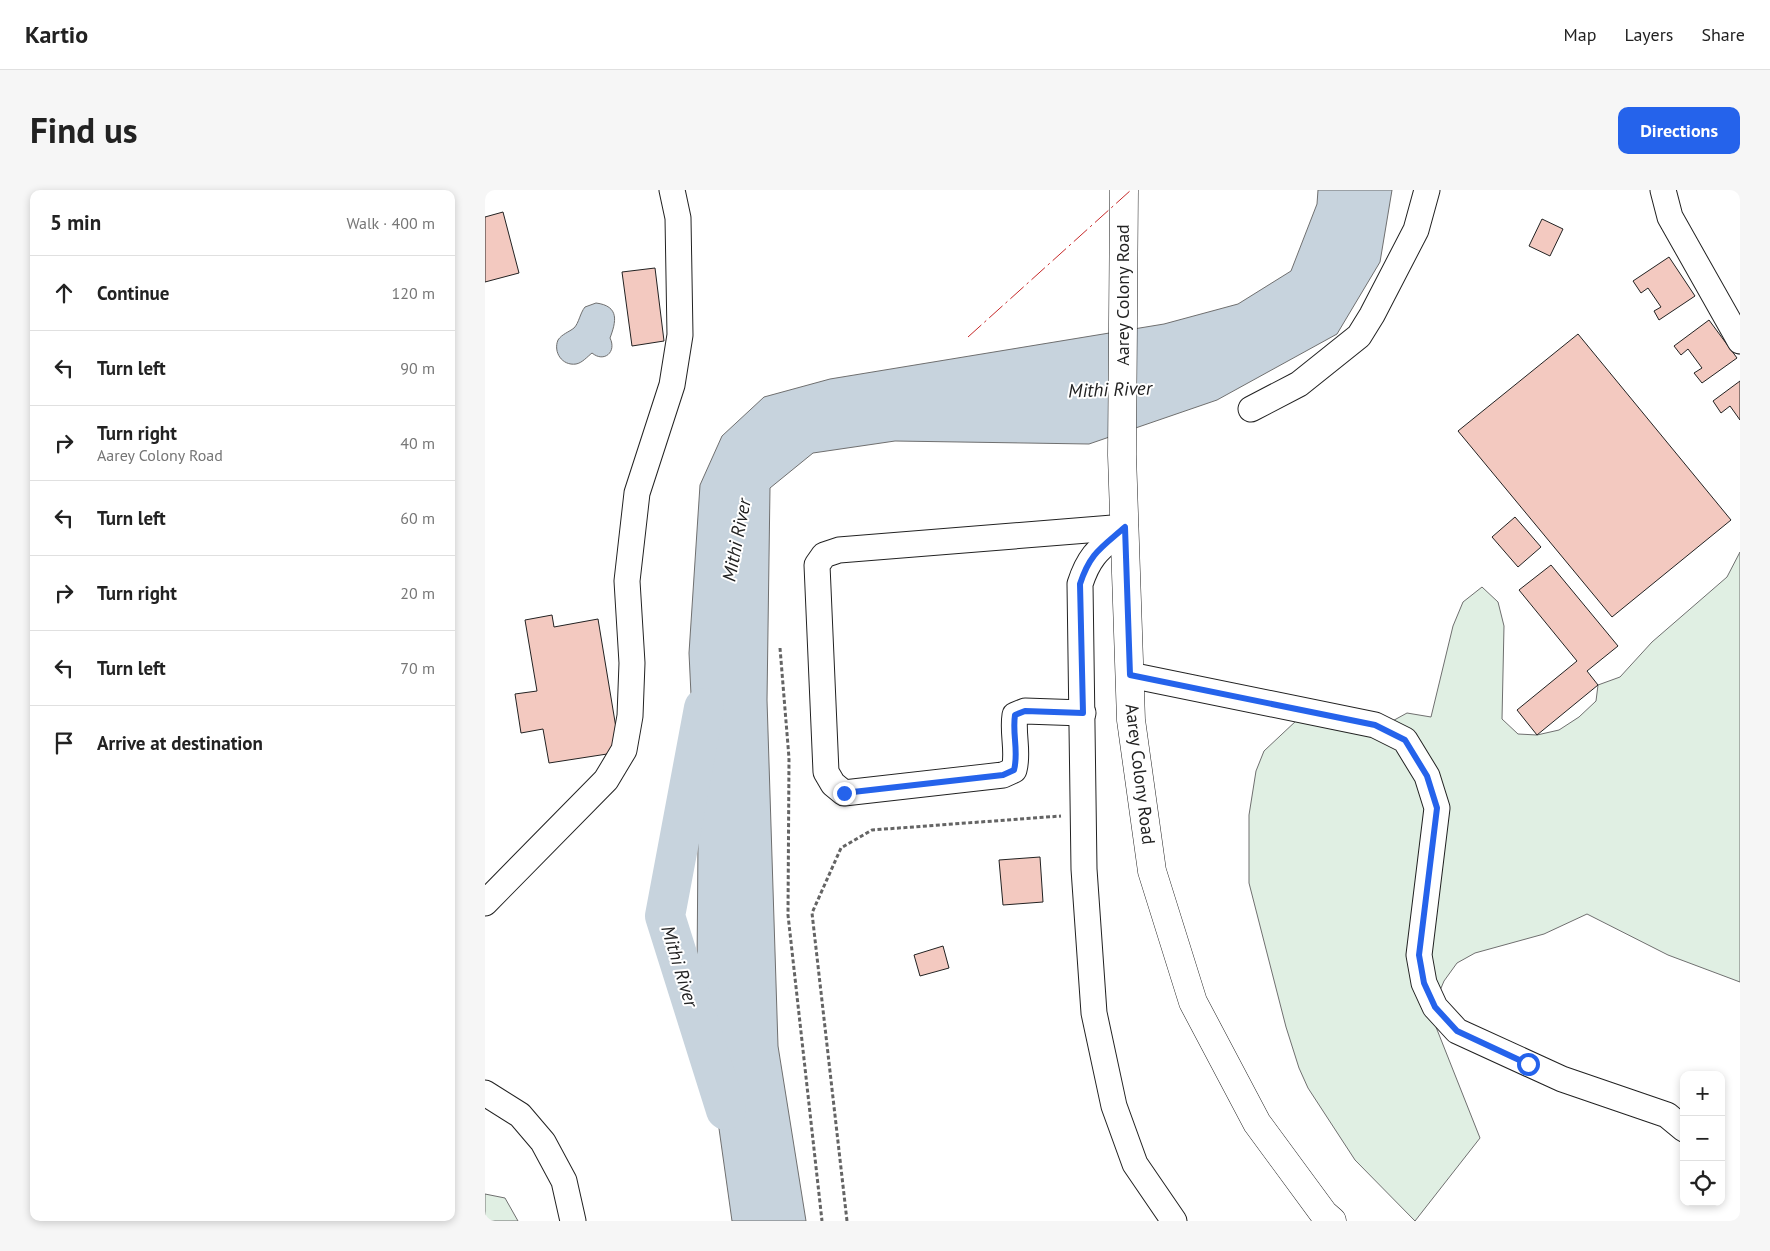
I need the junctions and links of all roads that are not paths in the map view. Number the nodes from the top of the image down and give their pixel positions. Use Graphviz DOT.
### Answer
graph roads {
  1 [pos="673,190"];
  2 [pos="1124,190"];
  3 [pos="1427,190"];
  4 [pos="1663,190"];
  5 [pos="1740,340"];
  6 [pos="1251,409"];
  7 [pos="1125,527"];
  8 [pos="1130,675"];
  9 [pos="1083,713"];
  10 [pos="485,903"];
  11 [pos="485,1093"];
  12 [pos="1680,1126"];
  13 [pos="573,1221"];
  14 [pos="1174,1221"];
  15 [pos="1332,1221"];
  1 -- 10 [label="street"];
  2 -- 7 [label="main road, Aarey Colony Road"];
  3 -- 6 [label="street"];
  4 -- 5 [label="street"];
  7 -- 8 [label="main road, Aarey Colony Road"];
  7 -- 9 [label="street"];
  7 -- 9 [label="street"];
  8 -- 12 [label="street"];
  8 -- 15 [label="main road, Aarey Colony Road"];
  9 -- 14 [label="street"];
  11 -- 13 [label="street"];
}
